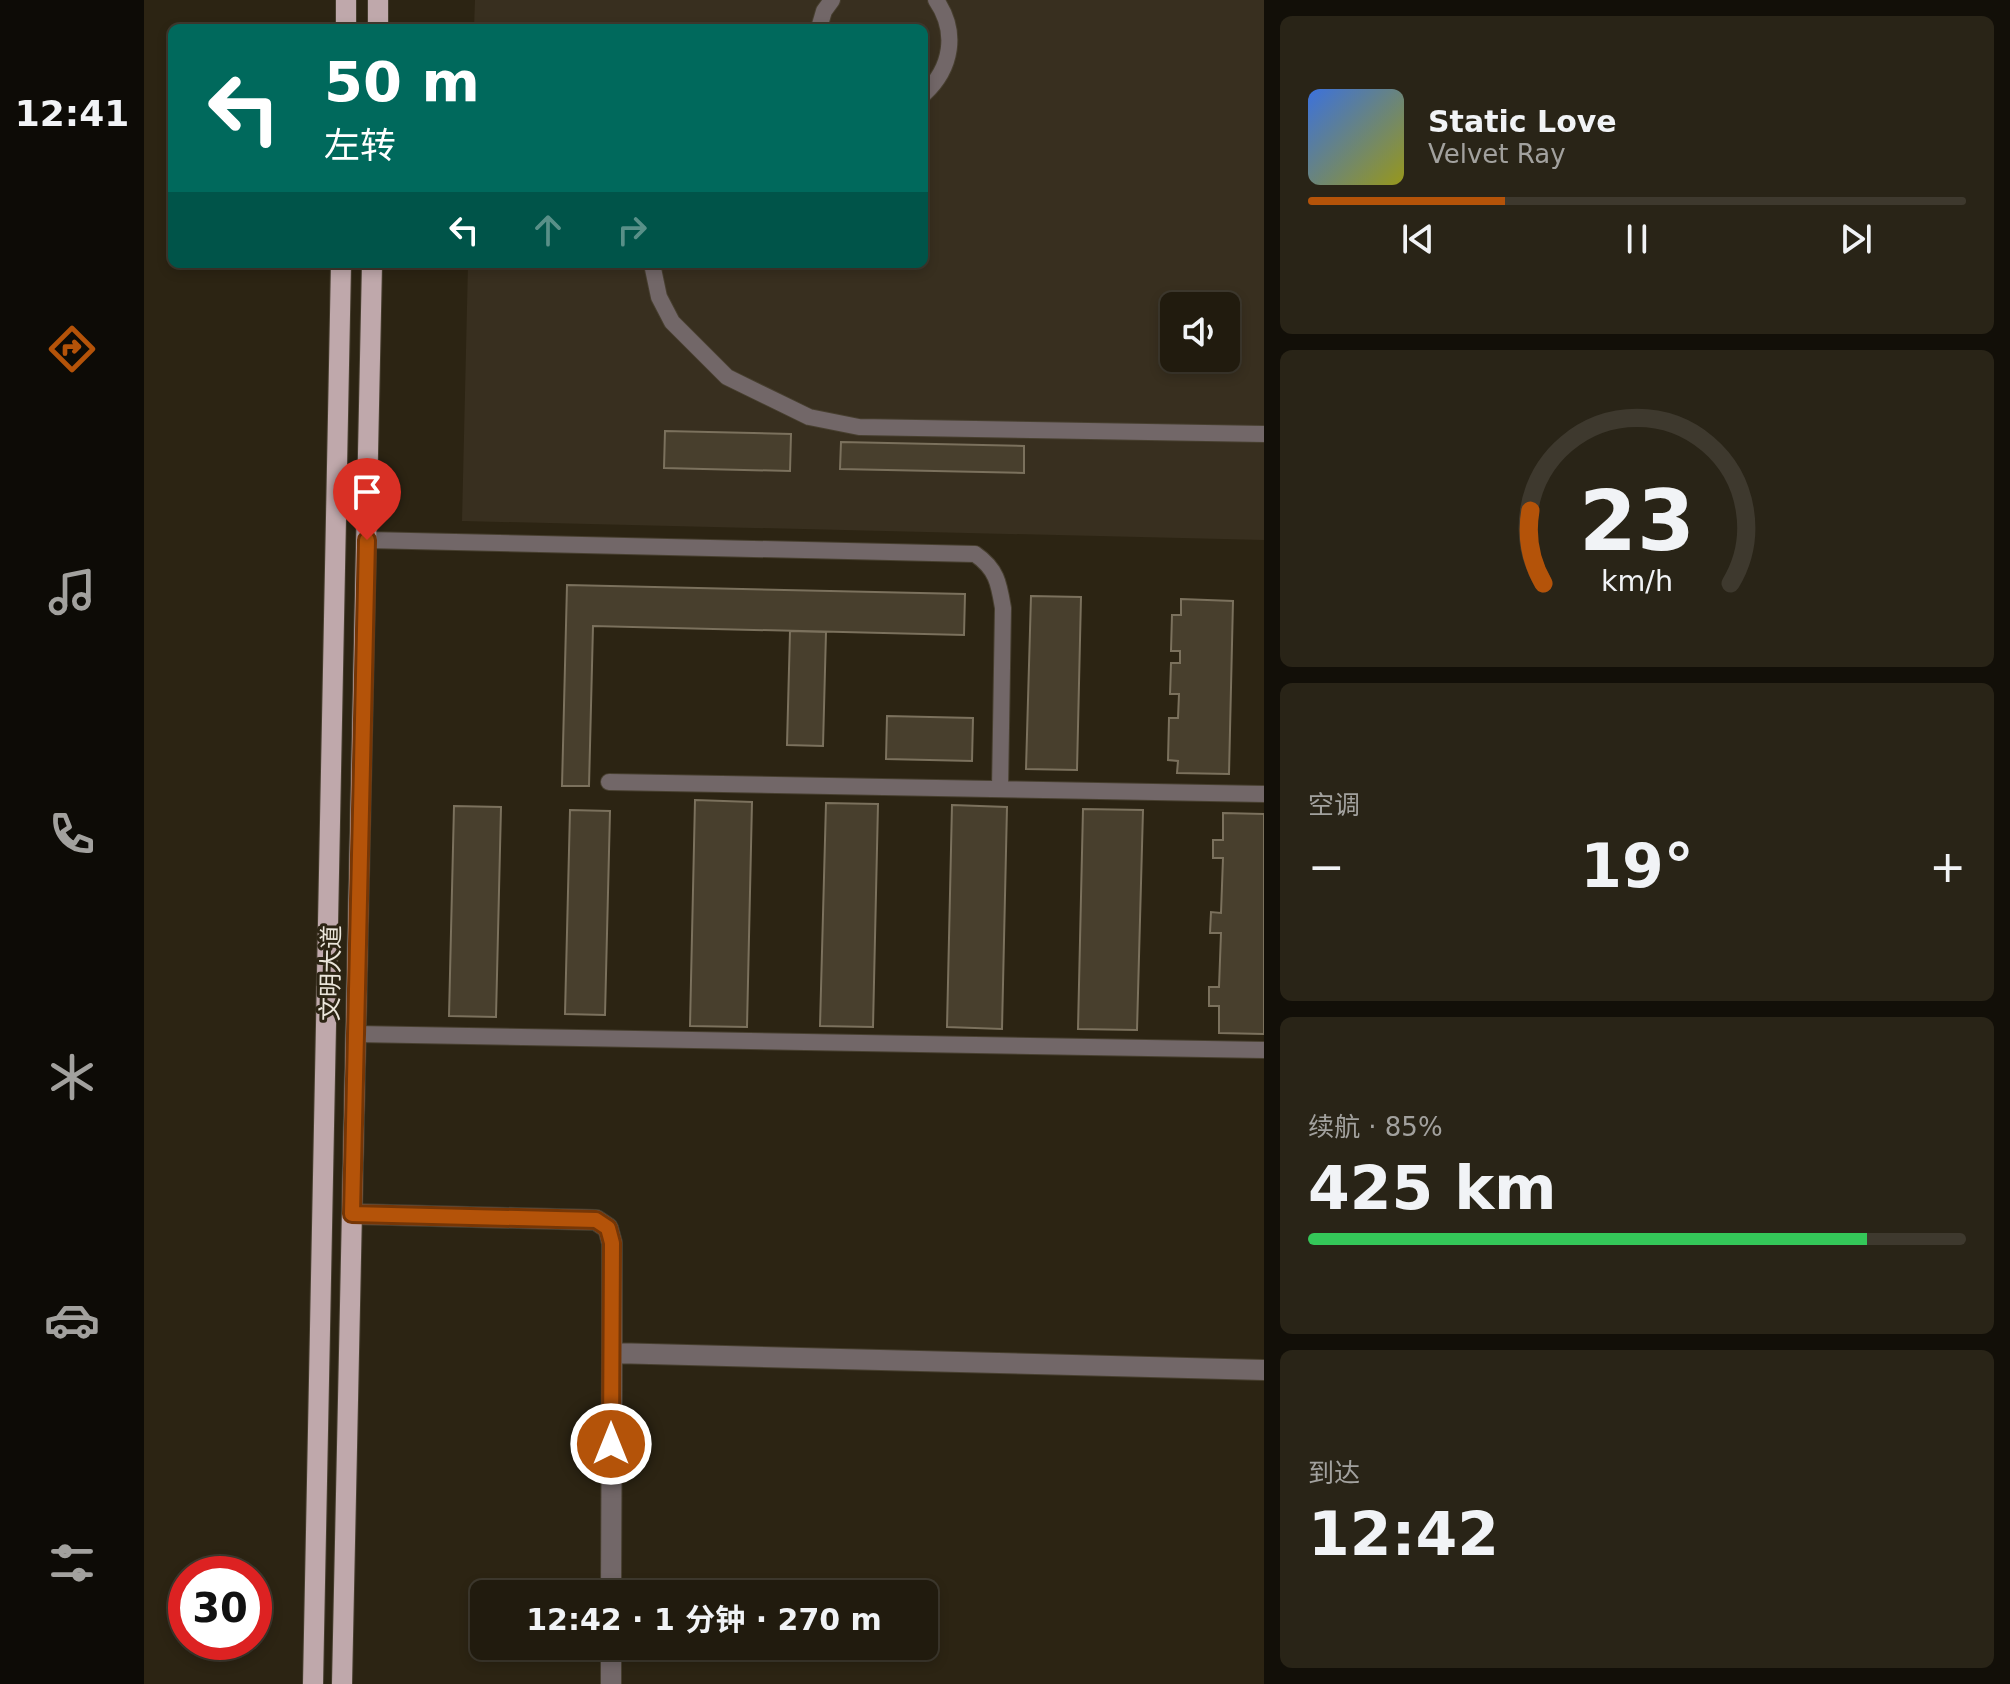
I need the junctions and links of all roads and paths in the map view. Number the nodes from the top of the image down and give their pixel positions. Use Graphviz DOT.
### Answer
graph roads {
  1 [pos="346,0"];
  2 [pos="378,0"];
  3 [pos="832,0"];
  4 [pos="936,0"];
  5 [pos="346,24"];
  6 [pos="378,24"];
  7 [pos="820,24"];
  8 [pos="928,90"];
  9 [pos="341,268"];
  10 [pos="372,268"];
  11 [pos="653,268"];
  12 [pos="1264,434"];
  13 [pos="367,540"];
  14 [pos="609,782"];
  15 [pos="1000,789"];
  16 [pos="1264,794"];
  17 [pos="356,1034"];
  18 [pos="1264,1050"];
  19 [pos="352,1214"];
  20 [pos="612,1353"];
  21 [pos="1264,1370"];
  22 [pos="611,1580"];
  23 [pos="611,1660"];
  24 [pos="313,1684"];
  25 [pos="342,1684"];
  26 [pos="611,1684"];
  1 -- 5 [label="main road"];
  2 -- 6 [label="main road"];
  3 -- 7 [label="lane"];
  4 -- 8 [label="lane"];
  9 -- 24 [label="main road, 文明大道"];
  10 -- 13 [label="main road, 文明大道"];
  11 -- 12 [label="lane"];
  13 -- 15 [label="lane"];
  13 -- 17 [label="main road, 文明大道"];
  14 -- 15 [label="lane"];
  15 -- 16 [label="lane"];
  17 -- 18 [label="lane"];
  17 -- 19 [label="main road, 文明大道"];
  19 -- 20 [label="street"];
  19 -- 25 [label="main road, 文明大道"];
  20 -- 21 [label="street"];
  20 -- 22 [label="street"];
  23 -- 26 [label="street"];
}
